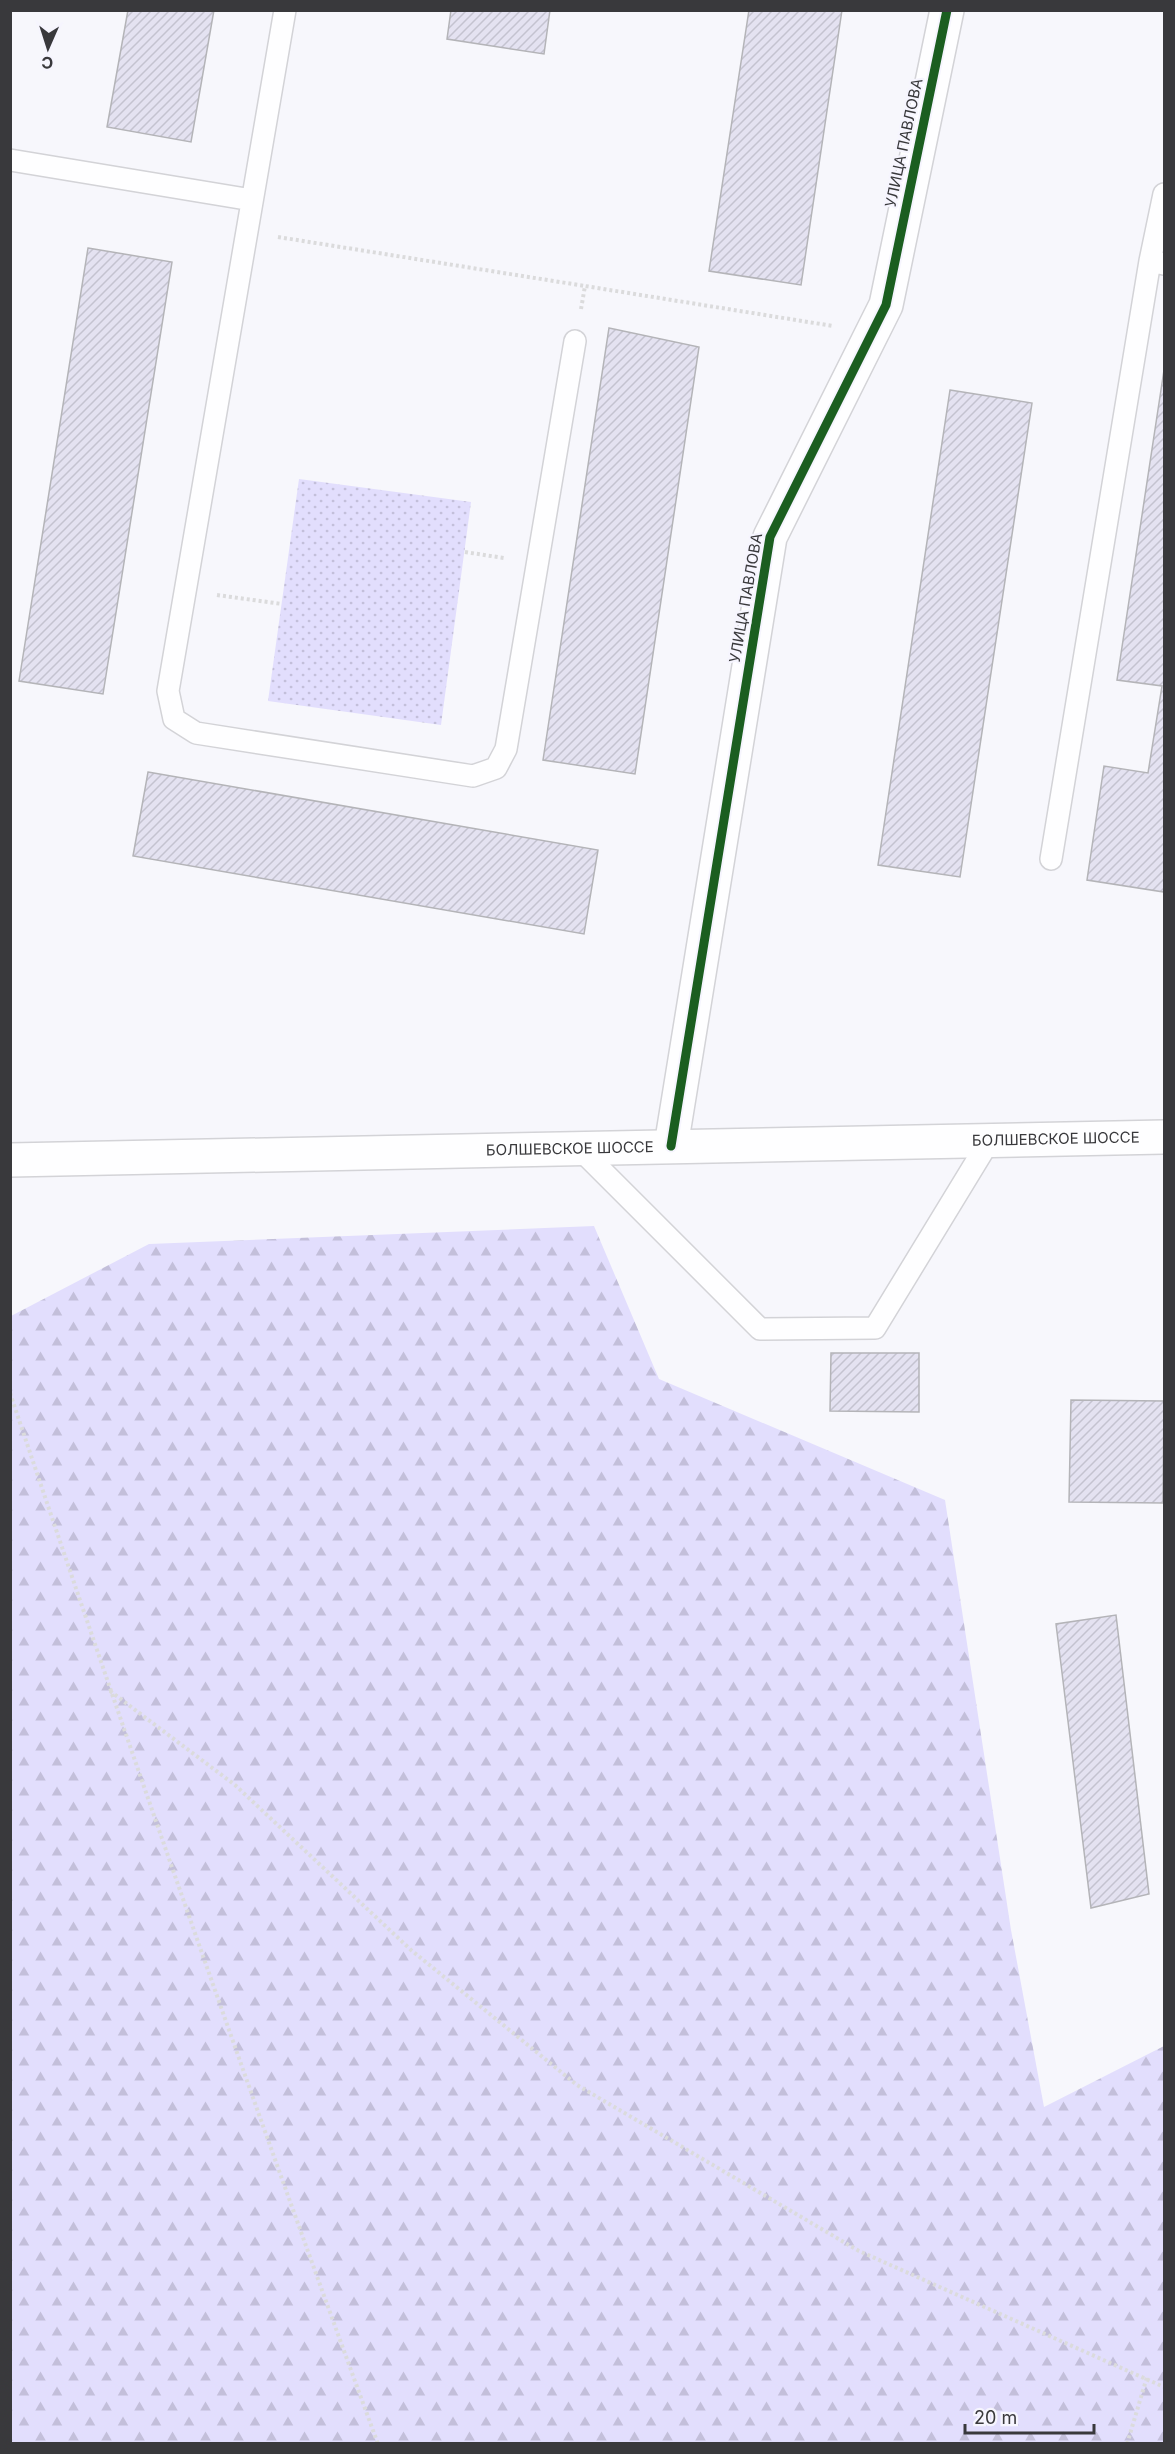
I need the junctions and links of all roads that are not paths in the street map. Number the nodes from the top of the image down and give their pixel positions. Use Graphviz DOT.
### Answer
graph roads {
  1 [pos="285,10"];
  2 [pos="947,10"];
  3 [pos="10,160"];
  4 [pos="1164,195"];
  5 [pos="252,200"];
  6 [pos="1157,262"];
  7 [pos="575,341"];
  8 [pos="1052,859"];
  9 [pos="1164,1137"];
  10 [pos="989,1141"];
  11 [pos="671,1146"];
  12 [pos="579,1147"];
  13 [pos="10,1160"];
  1 -- 5 [label="lane"];
  2 -- 11 [label="street, УЛИЦА ПАВЛОВА"];
  3 -- 5 [label="lane"];
  4 -- 6 [label="lane"];
  5 -- 7 [label="lane"];
  6 -- 8 [label="lane"];
  9 -- 10 [label="street, БОЛШЕВСКОЕ ШОССЕ"];
  10 -- 11 [label="street, БОЛШЕВСКОЕ ШОССЕ"];
  10 -- 12 [label="lane"];
  11 -- 12 [label="street, БОЛШЕВСКОЕ ШОССЕ"];
  12 -- 13 [label="street, БОЛШЕВСКОЕ ШОССЕ"];
}
